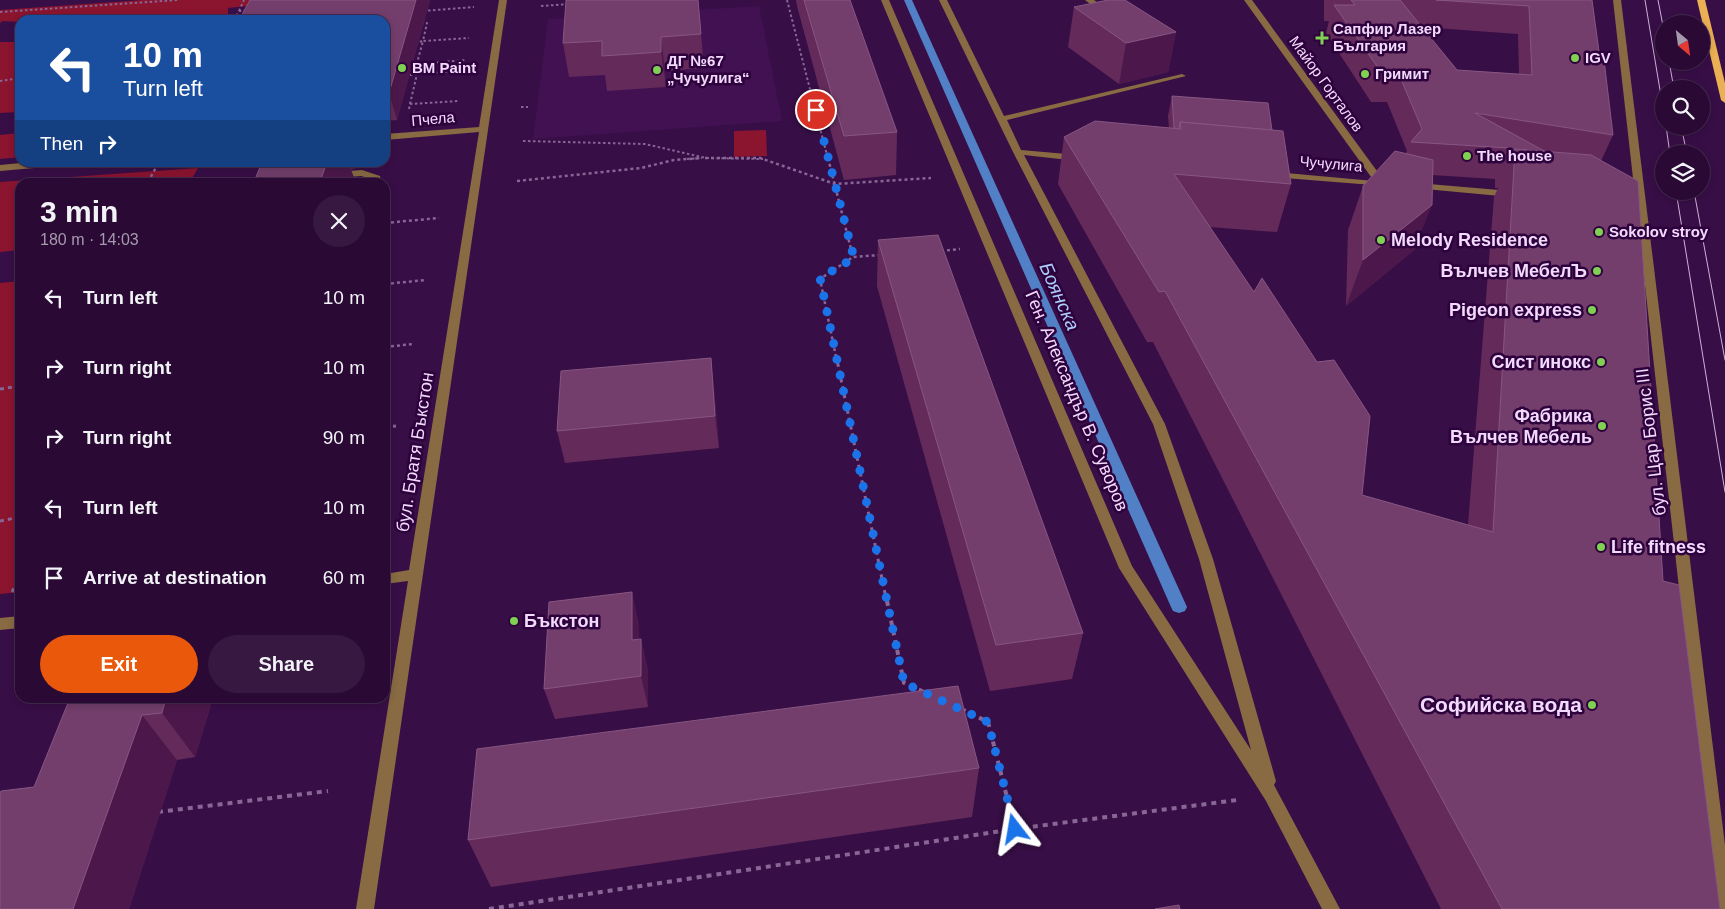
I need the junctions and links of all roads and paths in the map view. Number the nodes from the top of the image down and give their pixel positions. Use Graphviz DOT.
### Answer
graph roads {
  1 [pos="178,0"];
  2 [pos="244,0"];
  3 [pos="503,0"];
  4 [pos="561,0"];
  5 [pos="787,0"];
  6 [pos="885,0"];
  7 [pos="943,0"];
  8 [pos="1089,0"];
  9 [pos="1248,0"];
  10 [pos="1616,0"];
  11 [pos="1701,0"];
  12 [pos="570,4"];
  13 [pos="561,5"];
  14 [pos="480,6"];
  15 [pos="541,6"];
  16 [pos="254,10"];
  17 [pos="238,11"];
  18 [pos="0,12"];
  19 [pos="416,12"];
  20 [pos="1106,12"];
  21 [pos="236,15"];
  22 [pos="418,24"];
  23 [pos="475,38"];
  24 [pos="422,41"];
  25 [pos="419,42"];
  26 [pos="470,60"];
  27 [pos="417,64"];
  28 [pos="467,70"];
  29 [pos="416,74"];
  30 [pos="410,75"];
  31 [pos="1182,76"];
  32 [pos="15,79"];
  33 [pos="0,81"];
  34 [pos="1725,100"];
  35 [pos="410,104"];
  36 [pos="521,107"];
  37 [pos="528,107"];
  38 [pos="1002,119"];
  39 [pos="483,129"];
  40 [pos="390,137"];
  41 [pos="522,142"];
  42 [pos="1018,152"];
  43 [pos="706,158"];
  44 [pos="1086,159"];
  45 [pos="15,167"];
  46 [pos="156,167"];
  47 [pos="0,168"];
  48 [pos="1268,174"];
  49 [pos="326,176"];
  50 [pos="961,177"];
  51 [pos="150,178"];
  52 [pos="377,178"];
  53 [pos="517,181"];
  54 [pos="835,184"];
  55 [pos="1386,184"];
  56 [pos="1408,186"];
  57 [pos="1517,195"];
  58 [pos="439,218"];
  59 [pos="390,223"];
  60 [pos="990,247"];
  61 [pos="932,251"];
  62 [pos="883,255"];
  63 [pos="854,258"];
  64 [pos="426,280"];
  65 [pos="390,284"];
  66 [pos="413,344"];
  67 [pos="390,346"];
  68 [pos="15,387"];
  69 [pos="0,389"];
  70 [pos="396,426"];
  71 [pos="390,427"];
  72 [pos="15,518"];
  73 [pos="0,521"];
  74 [pos="416,575"];
  75 [pos="390,578"];
  76 [pos="15,622"];
  77 [pos="0,624"];
  78 [pos="929,694"];
  79 [pos="954,706"];
  80 [pos="328,791"];
  81 [pos="1272,796"];
  82 [pos="155,813"];
  83 [pos="1015,829"];
  84 [pos="365,909"];
  85 [pos="489,909"];
  86 [pos="1332,909"];
  87 [pos="1724,909"];
  1 -- 18 [label="path"];
  2 -- 17 [label="path"];
  3 -- 39 [label="street, бул. Братя Бъкстон"];
  4 -- 13 [label="path"];
  5 -- 54 [label="path"];
  6 -- 50 [label="street, Ген. Александър В. Суворов"];
  7 -- 38 [label="street, Ген. Александър В. Суворов"];
  8 -- 20 [label="street"];
  9 -- 55 [label="street, Майор Горталов"];
  10 -- 87 [label="street, бул. Цар Борис III"];
  11 -- 34 [label="main road"];
  12 -- 13 [label="path"];
  13 -- 15 [label="path"];
  14 -- 19 [label="path"];
  16 -- 17 [label="path"];
  17 -- 21 [label="path"];
  22 -- 24 [label="path"];
  23 -- 24 [label="path"];
  24 -- 25 [label="path"];
  24 -- 27 [label="path"];
  26 -- 27 [label="path"];
  27 -- 29 [label="path"];
  28 -- 29 [label="path"];
  29 -- 30 [label="path"];
  29 -- 35 [label="path"];
  31 -- 38 [label="street"];
  32 -- 33 [label="path"];
  36 -- 37 [label="path"];
  38 -- 42 [label="street, Ген. Александър В. Суворов"];
  39 -- 40 [label="street, Пчела"];
  39 -- 74 [label="street, бул. Братя Бъкстон"];
  41 -- 43 [label="path"];
  42 -- 44 [label="street"];
  42 -- 81 [label="street, Ген. Александър В. Суворов"];
  43 -- 53 [label="path"];
  43 -- 54 [label="path"];
  45 -- 47 [label="street"];
  46 -- 51 [label="path"];
  48 -- 55 [label="street, Чучулига"];
  49 -- 52 [label="street"];
  50 -- 54 [label="path"];
  50 -- 60 [label="street, Ген. Александър В. Суворов"];
  54 -- 63 [label="path"];
  56 -- 57 [label="street"];
  58 -- 59 [label="path"];
  60 -- 61 [label="path"];
  60 -- 81 [label="street, Ген. Александър В. Суворов"];
  62 -- 63 [label="path"];
  63 -- 78 [label="path"];
  64 -- 65 [label="path"];
  66 -- 67 [label="path"];
  68 -- 69 [label="path"];
  70 -- 71 [label="path"];
  72 -- 73 [label="path"];
  74 -- 75 [label="street"];
  74 -- 84 [label="street, бул. Братя Бъкстон"];
  76 -- 77 [label="street"];
  79 -- 83 [label="path"];
  80 -- 82 [label="path"];
  81 -- 83 [label="path"];
  81 -- 86 [label="street, Ген. Александър В. Суворов"];
  83 -- 85 [label="path"];
}
